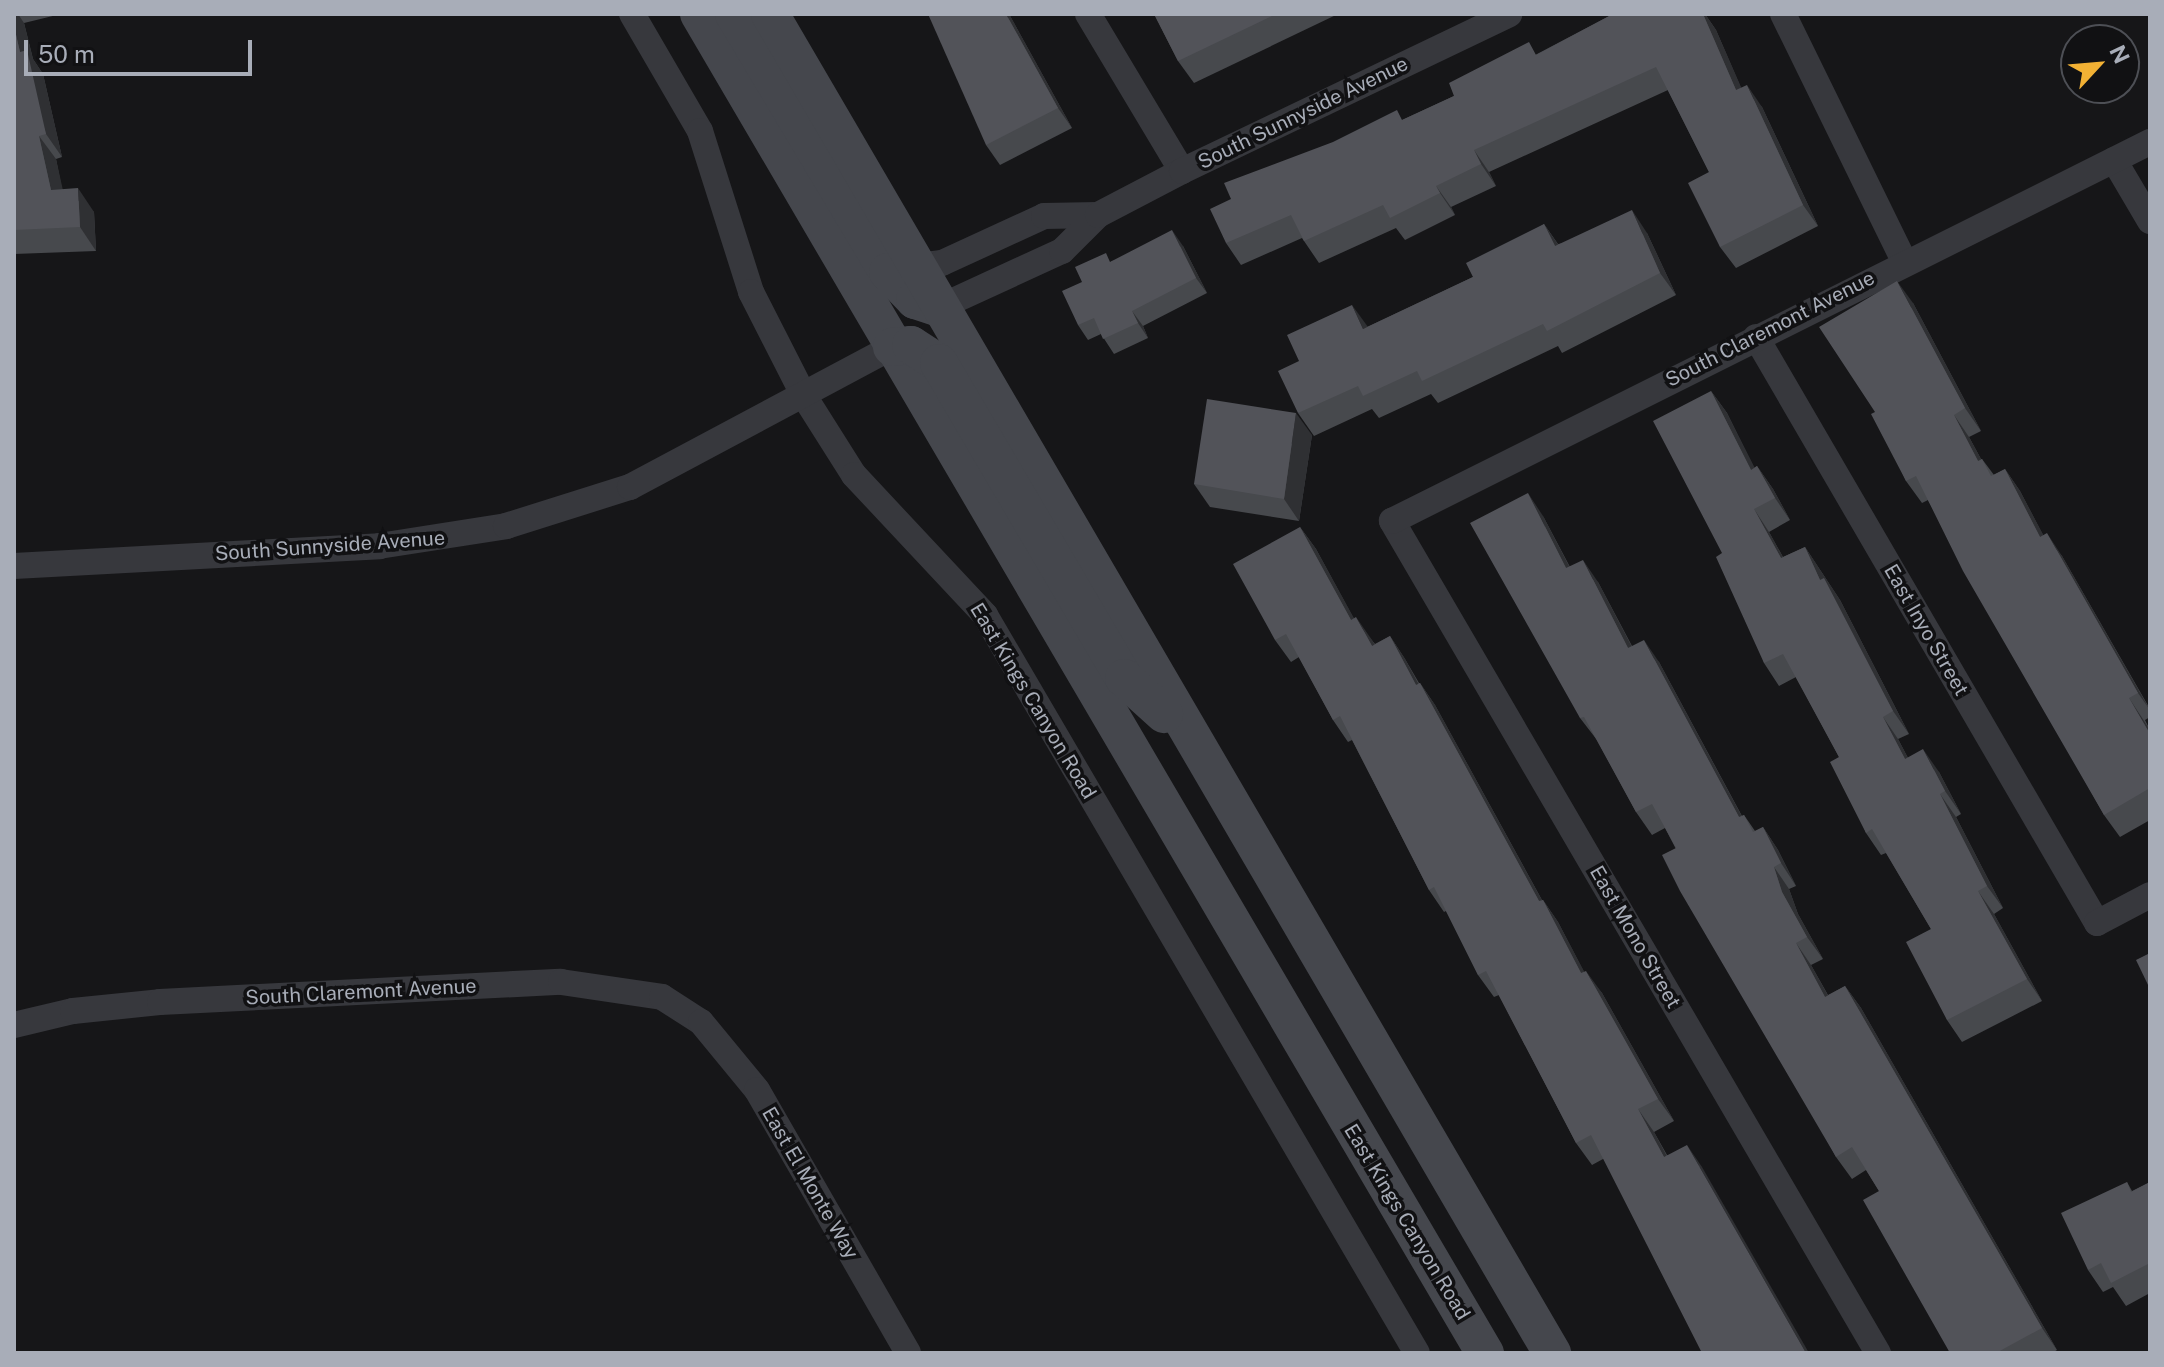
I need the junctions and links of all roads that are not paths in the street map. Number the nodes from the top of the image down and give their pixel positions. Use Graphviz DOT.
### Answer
graph roads {
  1 [pos="632,14"];
  2 [pos="699,14"];
  3 [pos="734,14"];
  4 [pos="770,14"];
  5 [pos="1088,14"];
  6 [pos="1509,14"];
  7 [pos="1783,14"];
  8 [pos="2150,142"];
  9 [pos="2114,160"];
  10 [pos="1182,171"];
  11 [pos="1098,215"];
  12 [pos="2150,221"];
  13 [pos="1904,261"];
  14 [pos="917,266"];
  15 [pos="940,307"];
  16 [pos="1756,337"];
  17 [pos="892,347"];
  18 [pos="804,396"];
  19 [pos="1392,521"];
  20 [pos="14,566"];
  21 [pos="1190,737"];
  22 [pos="2150,895"];
  23 [pos="701,1022"];
  24 [pos="14,1025"];
  25 [pos="896,1349"];
  26 [pos="1417,1353"];
  27 [pos="1485,1353"];
  28 [pos="1552,1353"];
  29 [pos="1878,1353"];
  1 -- 18 [label="street, East Kings Canyon Road"];
  2 -- 17 [label="main road, East Kings Canyon Road"];
  3 -- 15 [label="main road"];
  4 -- 14 [label="main road"];
  5 -- 10 [label="street"];
  6 -- 10 [label="street, South Sunnyside Avenue"];
  7 -- 13 [label="street"];
  8 -- 9 [label="street, South Claremont Avenue"];
  9 -- 12 [label="street"];
  9 -- 13 [label="street, South Claremont Avenue"];
  10 -- 11 [label="street, South Sunnyside Avenue"];
  11 -- 14 [label="street, South Sunnyside Avenue"];
  11 -- 15 [label="street, South Sunnyside Avenue"];
  13 -- 16 [label="street, South Claremont Avenue"];
  14 -- 15 [label="main road"];
  15 -- 21 [label="main road"];
  16 -- 19 [label="street, South Claremont Avenue"];
  16 -- 22 [label="street, East Inyo Street"];
  17 -- 18 [label="street, South Sunnyside Avenue"];
  17 -- 21 [label="main road"];
  17 -- 27 [label="main road, East Kings Canyon Road"];
  18 -- 20 [label="street, South Sunnyside Avenue"];
  18 -- 26 [label="street, East Kings Canyon Road"];
  19 -- 29 [label="street, East Mono Street"];
  21 -- 28 [label="main road"];
  23 -- 24 [label="street, South Claremont Avenue"];
  23 -- 25 [label="street, East El Monte Way"];
}
